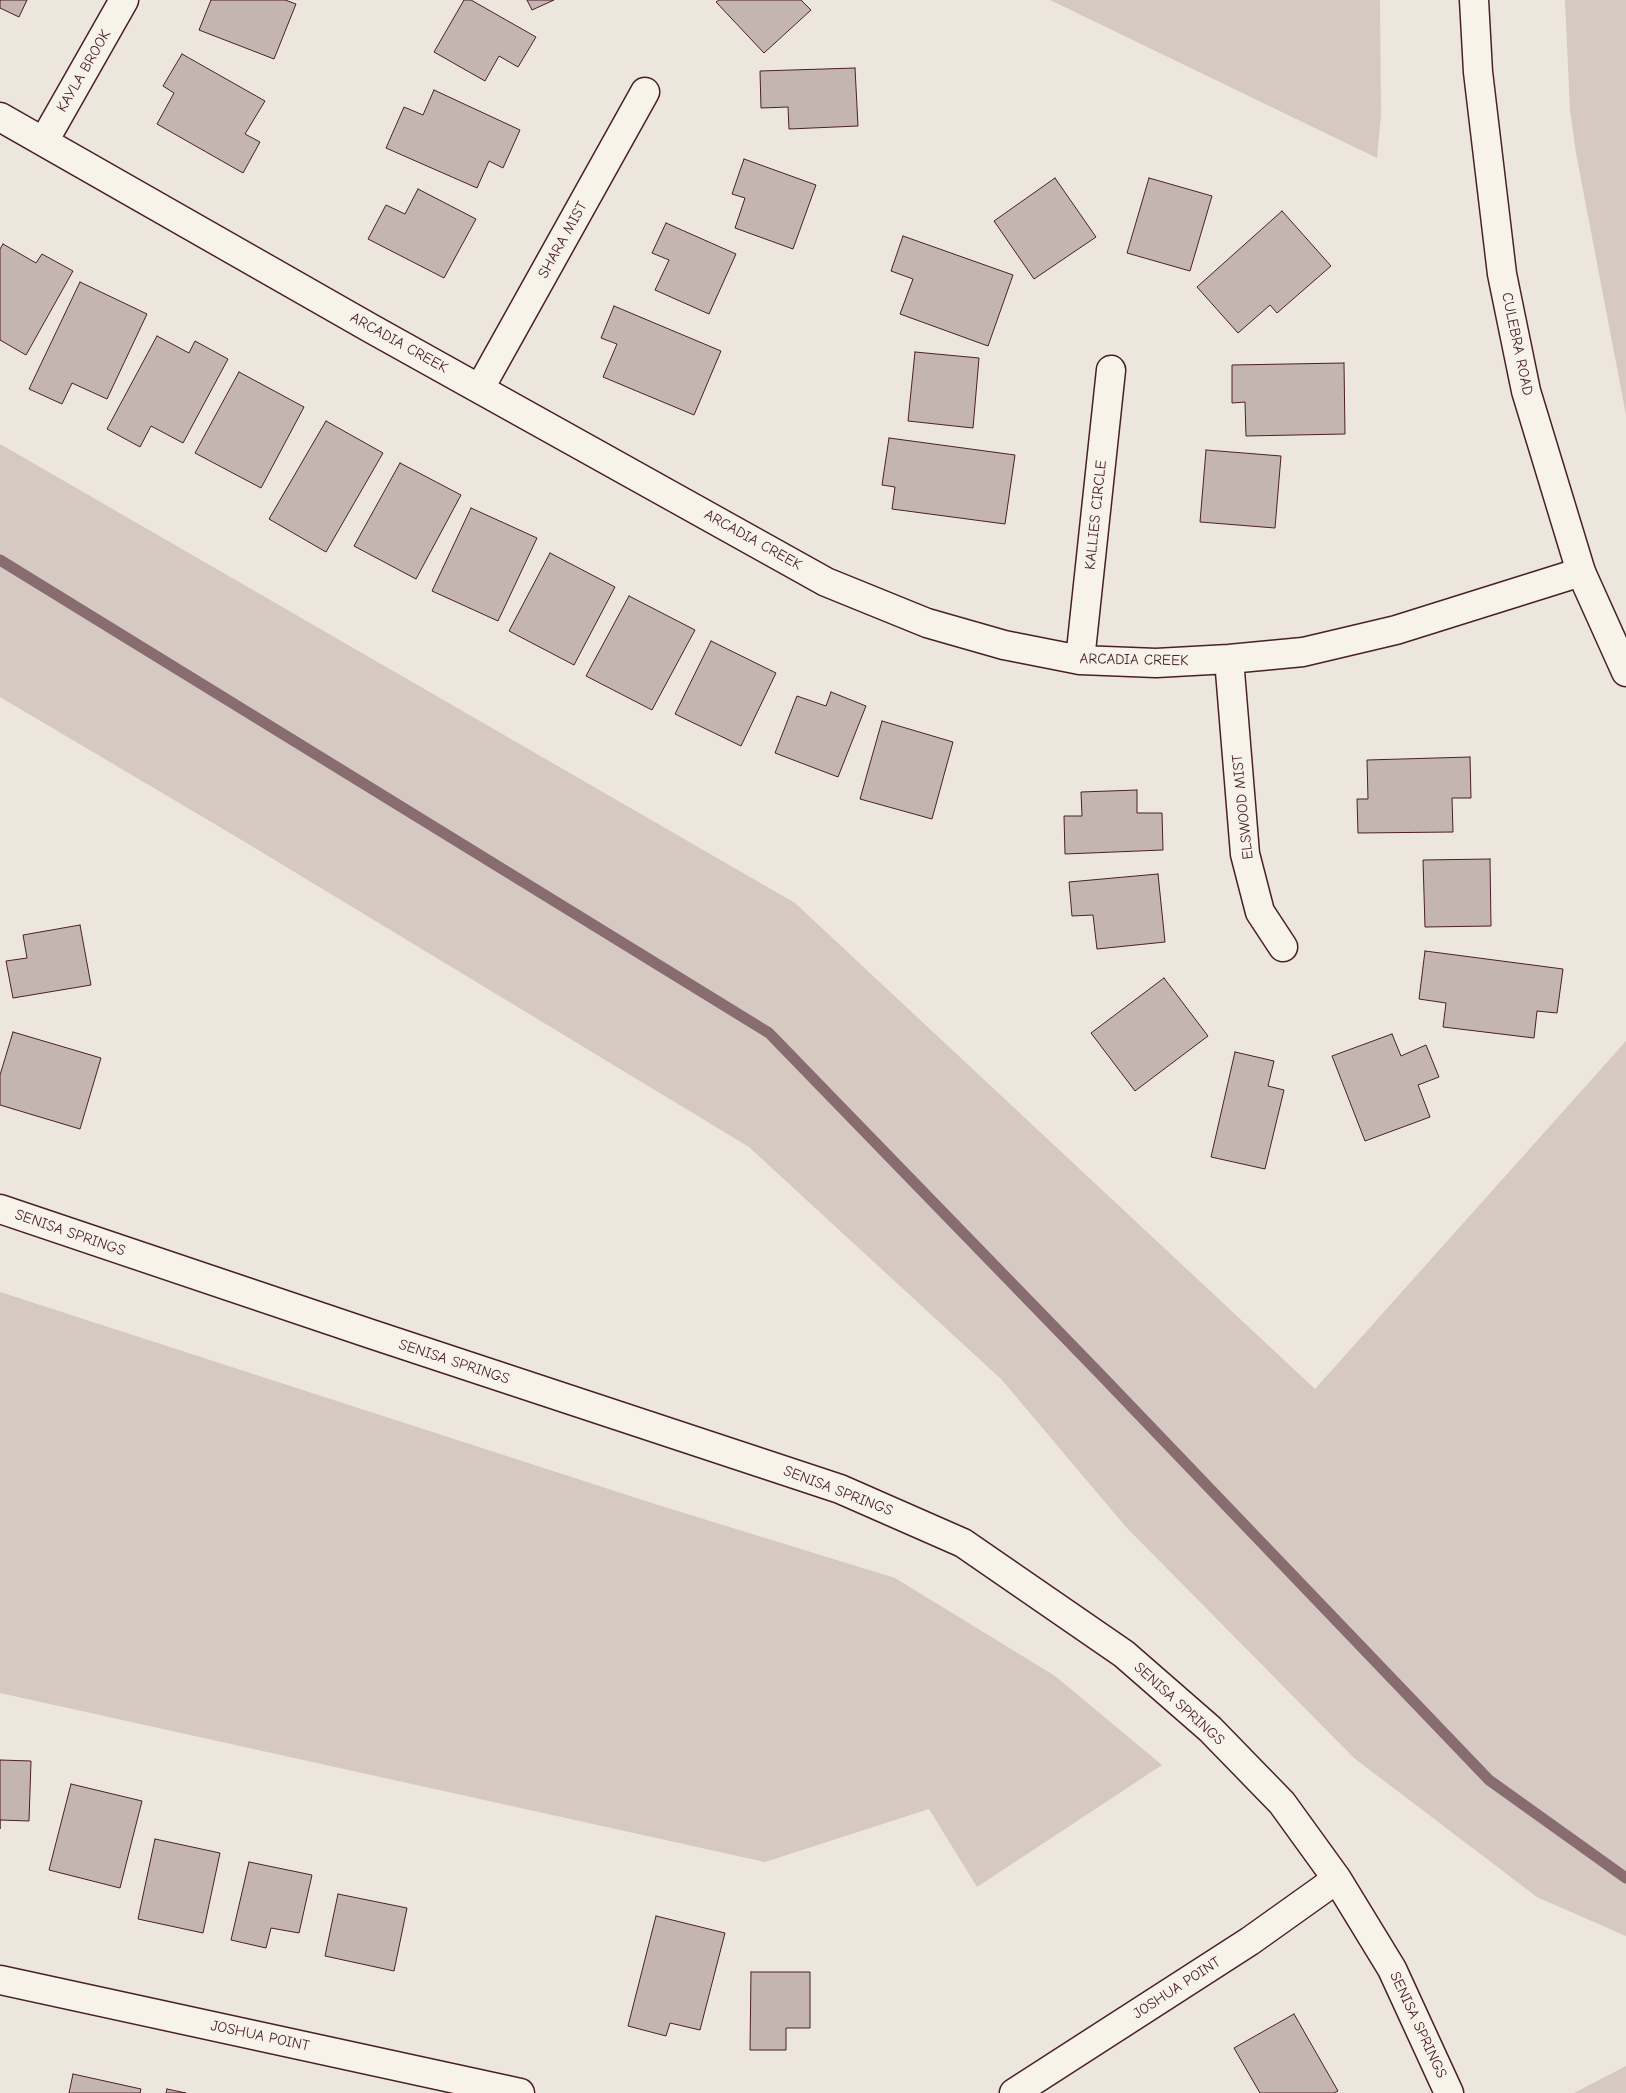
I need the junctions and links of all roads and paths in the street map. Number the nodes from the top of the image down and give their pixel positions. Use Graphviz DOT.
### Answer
graph roads {
  1 [pos="124,0"];
  2 [pos="1474,0"];
  3 [pos="645,92"];
  4 [pos="0,117"];
  5 [pos="44,141"];
  6 [pos="1111,370"];
  7 [pos="480,388"];
  8 [pos="1581,572"];
  9 [pos="1229,659"];
  10 [pos="1080,660"];
  11 [pos="1626,672"];
  12 [pos="1283,947"];
  13 [pos="0,1209"];
  14 [pos="1337,1879"];
  15 [pos="0,1980"];
  16 [pos="520,2093"];
  17 [pos="1014,2093"];
  18 [pos="1449,2093"];
  1 -- 5 [label="street, KAYLA BROOK"];
  2 -- 8 [label="street, CULEBRA ROAD"];
  3 -- 7 [label="street, SHARA MIST"];
  4 -- 5 [label="street, ARCADIA CREEK"];
  5 -- 7 [label="street, ARCADIA CREEK"];
  6 -- 10 [label="street, KALLIES CIRCLE"];
  7 -- 10 [label="street, ARCADIA CREEK"];
  8 -- 9 [label="street, ARCADIA CREEK"];
  8 -- 11 [label="street, CULEBRA ROAD"];
  9 -- 10 [label="street, ARCADIA CREEK"];
  9 -- 12 [label="street, ELSWOOD MIST"];
  13 -- 14 [label="street, SENISA SPRINGS"];
  14 -- 17 [label="street, JOSHUA POINT"];
  14 -- 18 [label="street, SENISA SPRINGS"];
  15 -- 16 [label="street, JOSHUA POINT"];
}
